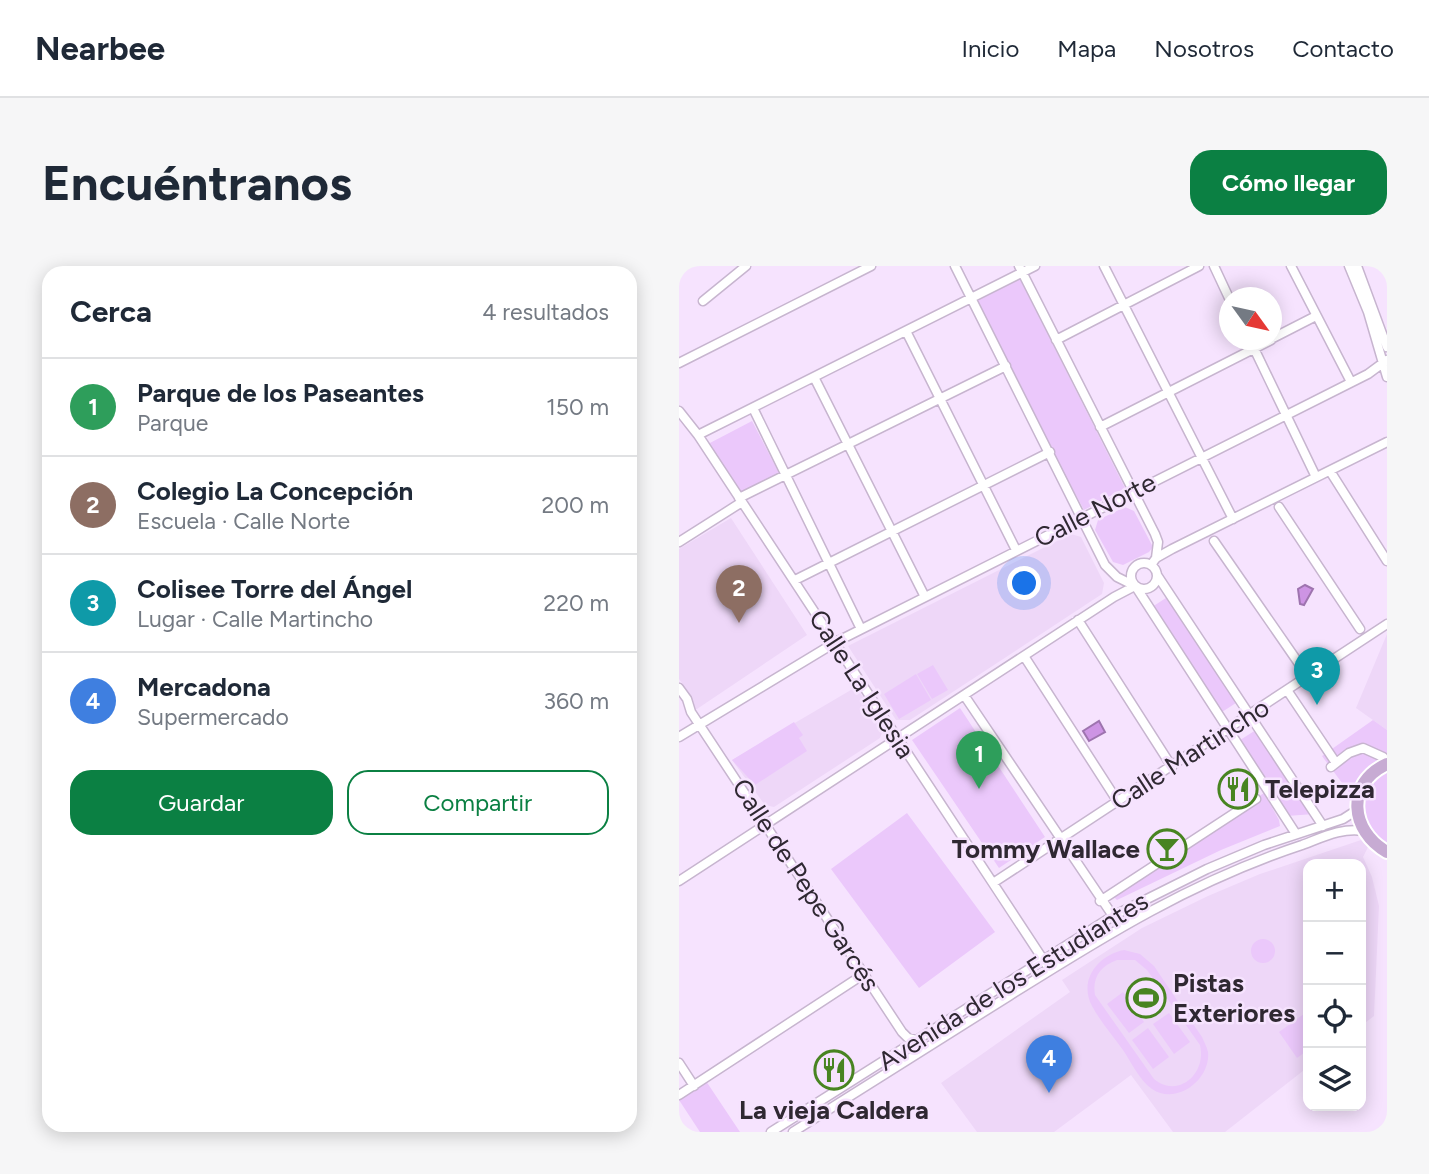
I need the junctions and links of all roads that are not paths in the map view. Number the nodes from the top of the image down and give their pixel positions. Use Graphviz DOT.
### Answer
graph roads {
  1 [pos="746,266"];
  2 [pos="871,266"];
  3 [pos="955,266"];
  4 [pos="1035,266"];
  5 [pos="1104,266"];
  6 [pos="1199,266"];
  7 [pos="1213,266"];
  8 [pos="1291,266"];
  9 [pos="1349,266"];
  10 [pos="1357,266"];
  11 [pos="1020,269"];
  12 [pos="1224,287"];
  13 [pos="972,298"];
  14 [pos="703,301"];
  15 [pos="1124,306"];
  16 [pos="1316,316"];
  17 [pos="905,331"];
  18 [pos="1282,334"];
  19 [pos="1056,340"];
  20 [pos="1387,347"];
  21 [pos="1250,350"];
  22 [pos="1255,350"];
  23 [pos="1385,361"];
  24 [pos="679,363"];
  25 [pos="1006,366"];
  26 [pos="1368,374"];
  27 [pos="814,377"];
  28 [pos="1387,377"];
  29 [pos="1351,382"];
  30 [pos="1169,393"];
  31 [pos="939,398"];
  32 [pos="753,408"];
  33 [pos="679,411"];
  34 [pos="1287,414"];
  35 [pos="1100,427"];
  36 [pos="698,435"];
  37 [pos="1387,442"];
  38 [pos="848,445"];
  39 [pos="1050,452"];
  40 [pos="1201,456"];
  41 [pos="1330,471"];
  42 [pos="785,474"];
  43 [pos="1316,477"];
  44 [pos="982,485"];
  45 [pos="1133,491"];
  46 [pos="741,500"];
  47 [pos="1279,507"];
  48 [pos="1083,517"];
  49 [pos="1233,519"];
  50 [pos="892,530"];
  51 [pos="1215,541"];
  52 [pos="679,542"];
  53 [pos="1158,542"];
  54 [pos="1172,549"];
  55 [pos="1016,550"];
  56 [pos="1154,561"];
  57 [pos="1387,561"];
  58 [pos="829,563"];
  59 [pos="1157,575"];
  60 [pos="795,580"];
  61 [pos="1135,586"];
  62 [pos="925,597"];
  63 [pos="1078,620"];
  64 [pos="1387,624"];
  65 [pos="861,629"];
  66 [pos="1360,629"];
  67 [pos="836,642"];
  68 [pos="1024,656"];
  69 [pos="1302,668"];
  70 [pos="679,688"];
  71 [pos="1287,690"];
  72 [pos="964,695"];
  73 [pos="1250,715"];
  74 [pos="700,723"];
  75 [pos="1229,729"];
  76 [pos="679,737"];
  77 [pos="897,739"];
  78 [pos="1385,761"];
  79 [pos="1172,767"];
  80 [pos="1256,799"];
  81 [pos="1118,802"];
  82 [pos="1357,810"];
  83 [pos="767,826"];
  84 [pos="1323,826"];
  85 [pos="1363,831"];
  86 [pos="1296,834"];
  87 [pos="1060,839"];
  88 [pos="1264,845"];
  89 [pos="1387,852"];
  90 [pos="1257,861"];
  91 [pos="679,881"];
  92 [pos="993,883"];
  93 [pos="1100,901"];
  94 [pos="1112,916"];
  95 [pos="1044,958"];
  96 [pos="1050,970"];
  97 [pos="864,974"];
  98 [pos="917,1040"];
  99 [pos="679,1063"];
  100 [pos="694,1086"];
  101 [pos="679,1096"];
  102 [pos="771,1132"];
  103 [pos="793,1132"];
  1 -- 14 [label="street"];
  2 -- 24 [label="street"];
  3 -- 13 [label="street"];
  4 -- 11 [label="street"];
  5 -- 15 [label="street"];
  6 -- 15 [label="street"];
  7 -- 12 [label="street"];
  8 -- 16 [label="street"];
  9 -- 23 [label="street"];
  10 -- 20 [label="street"];
  11 -- 13 [label="street"];
  11 -- 19 [label="street"];
  13 -- 17 [label="street"];
  13 -- 25 [label="street"];
  15 -- 19 [label="street"];
  15 -- 30 [label="street"];
  16 -- 18 [label="street"];
  16 -- 29 [label="street"];
  17 -- 27 [label="street"];
  17 -- 31 [label="street"];
  19 -- 35 [label="street"];
  21 -- 30 [label="street"];
  22 -- 34 [label="street"];
  23 -- 26 [label="street, Calle Norte"];
  23 -- 28 [label="street"];
  25 -- 31 [label="street"];
  25 -- 39 [label="street"];
  26 -- 28 [label="street"];
  26 -- 29 [label="street, Calle Norte"];
  27 -- 32 [label="street"];
  27 -- 38 [label="street"];
  29 -- 34 [label="street, Calle Norte"];
  30 -- 35 [label="street"];
  30 -- 40 [label="street"];
  31 -- 38 [label="street"];
  31 -- 44 [label="street"];
  32 -- 36 [label="street"];
  32 -- 42 [label="street"];
  33 -- 36 [label="street, Calle La Iglesia"];
  34 -- 40 [label="street, Calle Norte"];
  34 -- 43 [label="street"];
  35 -- 45 [label="street"];
  36 -- 46 [label="street, Calle La Iglesia"];
  37 -- 41 [label="street"];
  38 -- 42 [label="street"];
  38 -- 50 [label="street"];
  39 -- 44 [label="street"];
  39 -- 48 [label="street"];
  40 -- 45 [label="street, Calle Norte"];
  40 -- 49 [label="street"];
  41 -- 43 [label="street"];
  41 -- 57 [label="street"];
  42 -- 46 [label="street"];
  42 -- 58 [label="street"];
  43 -- 49 [label="street"];
  44 -- 50 [label="street"];
  44 -- 55 [label="street"];
  45 -- 48 [label="street, Calle Norte"];
  45 -- 53 [label="street"];
  46 -- 52 [label="street"];
  46 -- 60 [label="street, Calle La Iglesia"];
  47 -- 66 [label="street"];
  48 -- 55 [label="street, Calle Norte"];
  48 -- 61 [label="street"];
  49 -- 54 [label="street"];
  50 -- 58 [label="street"];
  50 -- 62 [label="street"];
  51 -- 69 [label="street"];
  53 -- 54 [label="street"];
  53 -- 56 [label="street"];
  54 -- 56 [label="street"];
  55 -- 62 [label="street, Calle Norte"];
  56 -- 59 [label="street"];
  56 -- 61 [label="street"];
  58 -- 60 [label="street"];
  58 -- 65 [label="street"];
  59 -- 61 [label="street"];
  59 -- 73 [label="street"];
  60 -- 67 [label="street, Calle La Iglesia"];
  61 -- 63 [label="street"];
  61 -- 75 [label="street"];
  62 -- 65 [label="street, Calle Norte"];
  63 -- 68 [label="street"];
  63 -- 79 [label="street"];
  64 -- 71 [label="street, Calle Martincho"];
  65 -- 67 [label="street, Calle Norte"];
  67 -- 74 [label="street, Calle Norte"];
  67 -- 77 [label="street, Calle La Iglesia"];
  68 -- 72 [label="street"];
  68 -- 81 [label="street"];
  70 -- 74 [label="street, Calle de Pepe Garcés"];
  71 -- 73 [label="street, Calle Martincho"];
  71 -- 78 [label="street"];
  72 -- 77 [label="street"];
  72 -- 87 [label="street"];
  73 -- 75 [label="street, Calle Martincho"];
  73 -- 84 [label="street"];
  74 -- 76 [label="street, Calle Norte"];
  74 -- 83 [label="street, Calle de Pepe Garcés"];
  75 -- 79 [label="street, Calle Martincho"];
  75 -- 86 [label="street"];
  77 -- 83 [label="street"];
  77 -- 92 [label="street, Calle La Iglesia"];
  78 -- 82 [label="main road"];
  79 -- 81 [label="street, Calle Martincho"];
  80 -- 93 [label="street"];
  81 -- 87 [label="street, Calle Martincho"];
  82 -- 84 [label="street, Avenida de los Estudiantes"];
  82 -- 85 [label="main road"];
  83 -- 91 [label="street"];
  83 -- 97 [label="street, Calle de Pepe Garcés"];
  84 -- 86 [label="street, Avenida de los Estudiantes"];
  85 -- 89 [label="main road"];
  85 -- 90 [label="street, Avenida de los Estudiantes"];
  86 -- 88 [label="street, Avenida de los Estudiantes"];
  87 -- 92 [label="street, Calle Martincho"];
  87 -- 93 [label="street"];
  88 -- 90 [label="street"];
  88 -- 94 [label="street, Avenida de los Estudiantes"];
  90 -- 96 [label="street, Avenida de los Estudiantes"];
  92 -- 95 [label="street, Calle La Iglesia"];
  93 -- 94 [label="street"];
  94 -- 95 [label="street, Avenida de los Estudiantes"];
  95 -- 96 [label="street, Calle La Iglesia"];
  95 -- 98 [label="street, Avenida de los Estudiantes"];
  96 -- 103 [label="street, Avenida de los Estudiantes"];
  97 -- 98 [label="street, Calle de Pepe Garcés"];
  97 -- 100 [label="street"];
  98 -- 102 [label="street, Avenida de los Estudiantes"];
  99 -- 100 [label="street"];
  100 -- 101 [label="street"];
}
